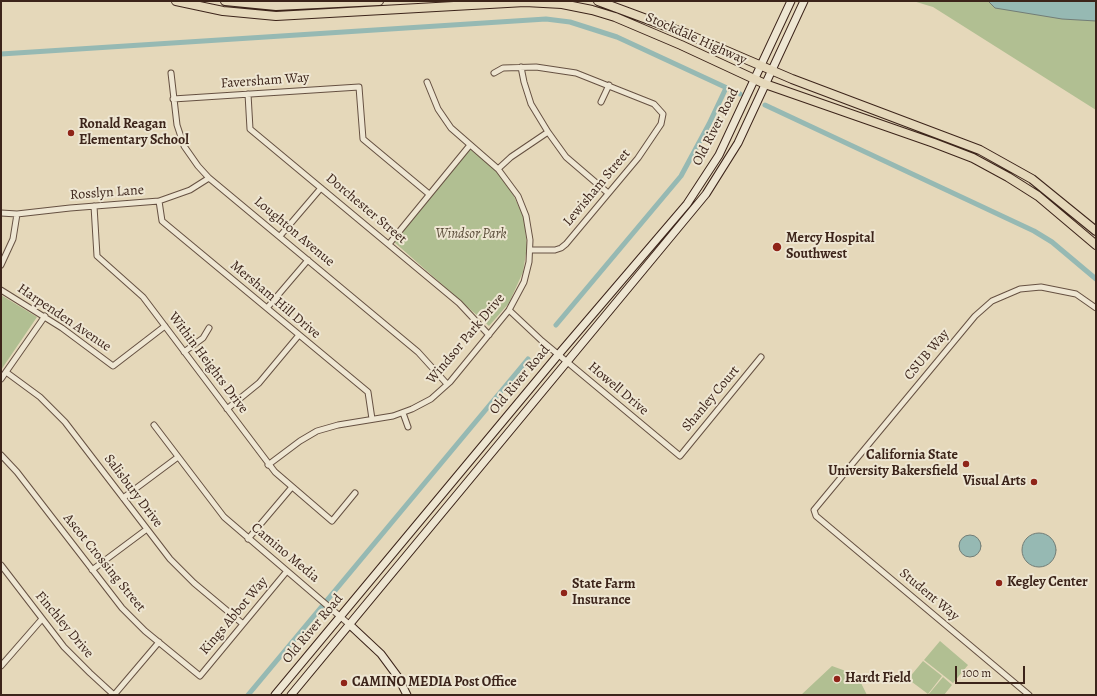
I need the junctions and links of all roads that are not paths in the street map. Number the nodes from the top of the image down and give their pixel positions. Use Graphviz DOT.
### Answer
graph roads {
  1 [pos="176,1"];
  2 [pos="225,1"];
  3 [pos="379,1"];
  4 [pos="384,1"];
  5 [pos="598,1"];
  6 [pos="792,1"];
  7 [pos="804,1"];
  8 [pos="332,14"];
  9 [pos="615,17"];
  10 [pos="670,27"];
  11 [pos="761,66"];
  12 [pos="522,68"];
  13 [pos="771,70"];
  14 [pos="171,73"];
  15 [pos="494,73"];
  16 [pos="755,79"];
  17 [pos="427,82"];
  18 [pos="765,84"];
  19 [pos="609,85"];
  20 [pos="248,94"];
  21 [pos="173,99"];
  22 [pos="601,102"];
  23 [pos="820,103"];
  24 [pos="874,109"];
  25 [pos="548,132"];
  26 [pos="470,145"];
  27 [pos="498,168"];
  28 [pos="209,178"];
  29 [pos="321,188"];
  30 [pos="608,193"];
  31 [pos="429,194"];
  32 [pos="159,201"];
  33 [pos="94,206"];
  34 [pos="1,213"];
  35 [pos="17,214"];
  36 [pos="668,226"];
  37 [pos="1096,231"];
  38 [pos="280,236"];
  39 [pos="389,244"];
  40 [pos="1096,245"];
  41 [pos="530,250"];
  42 [pos="308,260"];
  43 [pos="650,263"];
  44 [pos="1,265"];
  45 [pos="1,290"];
  46 [pos="267,308"];
  47 [pos="1096,308"];
  48 [pos="509,310"];
  49 [pos="44,316"];
  50 [pos="166,326"];
  51 [pos="209,328"];
  52 [pos="299,335"];
  53 [pos="489,335"];
  54 [pos="184,352"];
  55 [pos="558,355"];
  56 [pos="761,357"];
  57 [pos="568,363"];
  58 [pos="6,372"];
  59 [pos="1,379"];
  60 [pos="447,384"];
  61 [pos="227,409"];
  62 [pos="403,413"];
  63 [pos="372,419"];
  64 [pos="154,425"];
  65 [pos="408,427"];
  66 [pos="1,455"];
  67 [pos="680,456"];
  68 [pos="178,457"];
  69 [pos="268,464"];
  70 [pos="292,487"];
  71 [pos="355,493"];
  72 [pos="123,498"];
  73 [pos="814,512"];
  74 [pos="147,529"];
  75 [pos="248,539"];
  76 [pos="1,565"];
  77 [pos="92,570"];
  78 [pos="287,572"];
  79 [pos="341,617"];
  80 [pos="42,619"];
  81 [pos="243,624"];
  82 [pos="350,625"];
  83 [pos="158,642"];
  84 [pos="1,666"];
  85 [pos="200,676"];
  86 [pos="114,695"];
  87 [pos="275,695"];
  88 [pos="292,695"];
  89 [pos="407,695"];
  90 [pos="1029,695"];
  1 -- 8 [label="main road, Stockdale Highway"];
  2 -- 3 [label="main road"];
  4 -- 8 [label="main road"];
  5 -- 10 [label="main road, Stockdale Highway"];
  6 -- 11 [label="main road, Old River Road"];
  7 -- 13 [label="main road, Old River Road"];
  8 -- 9 [label="main road, Stockdale Highway"];
  9 -- 10 [label="main road"];
  9 -- 16 [label="main road, Stockdale Highway"];
  10 -- 11 [label="main road, Stockdale Highway"];
  11 -- 13 [label="main road, Stockdale Highway"];
  11 -- 16 [label="main road, Old River Road"];
  12 -- 15 [label="street"];
  12 -- 19 [label="street"];
  12 -- 25 [label="street"];
  13 -- 18 [label="main road, Old River Road"];
  13 -- 24 [label="main road, Stockdale Highway"];
  14 -- 21 [label="street, Loughton Avenue"];
  16 -- 18 [label="main road, Stockdale Highway"];
  16 -- 36 [label="main road, Old River Road"];
  17 -- 26 [label="street, Windsor Park Drive"];
  18 -- 23 [label="main road, Stockdale Highway"];
  18 -- 43 [label="main road, Old River Road"];
  19 -- 22 [label="street"];
  19 -- 30 [label="street, Lewisham Street"];
  20 -- 21 [label="street, Faversham Way"];
  20 -- 29 [label="street, Dorchester Street"];
  20 -- 31 [label="street, Faversham Way"];
  21 -- 28 [label="street, Loughton Avenue"];
  23 -- 24 [label="main road"];
  23 -- 40 [label="main road, Stockdale Highway"];
  24 -- 37 [label="main road, Stockdale Highway"];
  25 -- 27 [label="street"];
  25 -- 30 [label="street"];
  26 -- 27 [label="street, Windsor Park Drive"];
  26 -- 31 [label="street"];
  27 -- 41 [label="street, Windsor Park Drive"];
  28 -- 32 [label="street, Rosslyn Lane"];
  28 -- 38 [label="street, Loughton Avenue"];
  29 -- 38 [label="street"];
  29 -- 39 [label="street, Dorchester Street"];
  30 -- 41 [label="street, Lewisham Street"];
  31 -- 39 [label="street"];
  32 -- 33 [label="street, Rosslyn Lane"];
  32 -- 46 [label="street, Mersham Hill Drive"];
  33 -- 35 [label="street, Rosslyn Lane"];
  33 -- 50 [label="street, Within Heights Drive"];
  34 -- 35 [label="street, Rosslyn Lane"];
  35 -- 44 [label="street"];
  36 -- 43 [label="main road"];
  36 -- 55 [label="main road, Old River Road"];
  38 -- 42 [label="street, Loughton Avenue"];
  39 -- 53 [label="street, Dorchester Street"];
  41 -- 48 [label="street, Windsor Park Drive"];
  42 -- 46 [label="street"];
  42 -- 60 [label="street, Loughton Avenue"];
  43 -- 57 [label="main road, Old River Road"];
  45 -- 49 [label="street, Harpenden Avenue"];
  46 -- 52 [label="street, Mersham Hill Drive"];
  47 -- 73 [label="street, CSUB Way"];
  48 -- 53 [label="street, Windsor Park Drive"];
  48 -- 55 [label="street, Howell Drive"];
  49 -- 50 [label="street, Harpenden Avenue"];
  49 -- 58 [label="street"];
  50 -- 54 [label="street, Within Heights Drive"];
  51 -- 54 [label="street"];
  52 -- 61 [label="street"];
  52 -- 63 [label="street, Mersham Hill Drive"];
  53 -- 60 [label="street, Windsor Park Drive"];
  54 -- 61 [label="street, Within Heights Drive"];
  55 -- 57 [label="street, Howell Drive"];
  55 -- 79 [label="main road, Old River Road"];
  56 -- 67 [label="street, Shanley Court"];
  57 -- 67 [label="street, Howell Drive"];
  57 -- 82 [label="main road, Old River Road"];
  58 -- 59 [label="street"];
  58 -- 72 [label="street, Salisbury Drive"];
  60 -- 62 [label="street, Windsor Park Drive"];
  61 -- 69 [label="street, Within Heights Drive"];
  62 -- 63 [label="street, Windsor Park Drive"];
  62 -- 65 [label="street"];
  63 -- 69 [label="street, Windsor Park Drive"];
  64 -- 68 [label="street, Camino Media"];
  66 -- 77 [label="street, Ascot Crossing Street"];
  68 -- 72 [label="street"];
  68 -- 75 [label="street, Camino Media"];
  69 -- 70 [label="street, Within Heights Drive"];
  70 -- 71 [label="street, Within Heights Drive"];
  70 -- 75 [label="street"];
  72 -- 74 [label="street, Salisbury Drive"];
  73 -- 90 [label="street, Student Way"];
  74 -- 77 [label="street"];
  74 -- 81 [label="street, Salisbury Drive"];
  75 -- 78 [label="street, Camino Media"];
  76 -- 80 [label="street, Finchley Drive"];
  77 -- 83 [label="street, Ascot Crossing Street"];
  78 -- 79 [label="street, Camino Media"];
  78 -- 81 [label="street, Kings Abbot Way"];
  79 -- 82 [label="street, Camino Media"];
  79 -- 87 [label="main road, Old River Road"];
  80 -- 84 [label="street"];
  80 -- 86 [label="street, Finchley Drive"];
  81 -- 85 [label="street, Kings Abbot Way"];
  82 -- 88 [label="main road, Old River Road"];
  82 -- 89 [label="main road, Camino Media"];
  83 -- 85 [label="street, Ascot Crossing Street"];
  83 -- 86 [label="street"];
}
